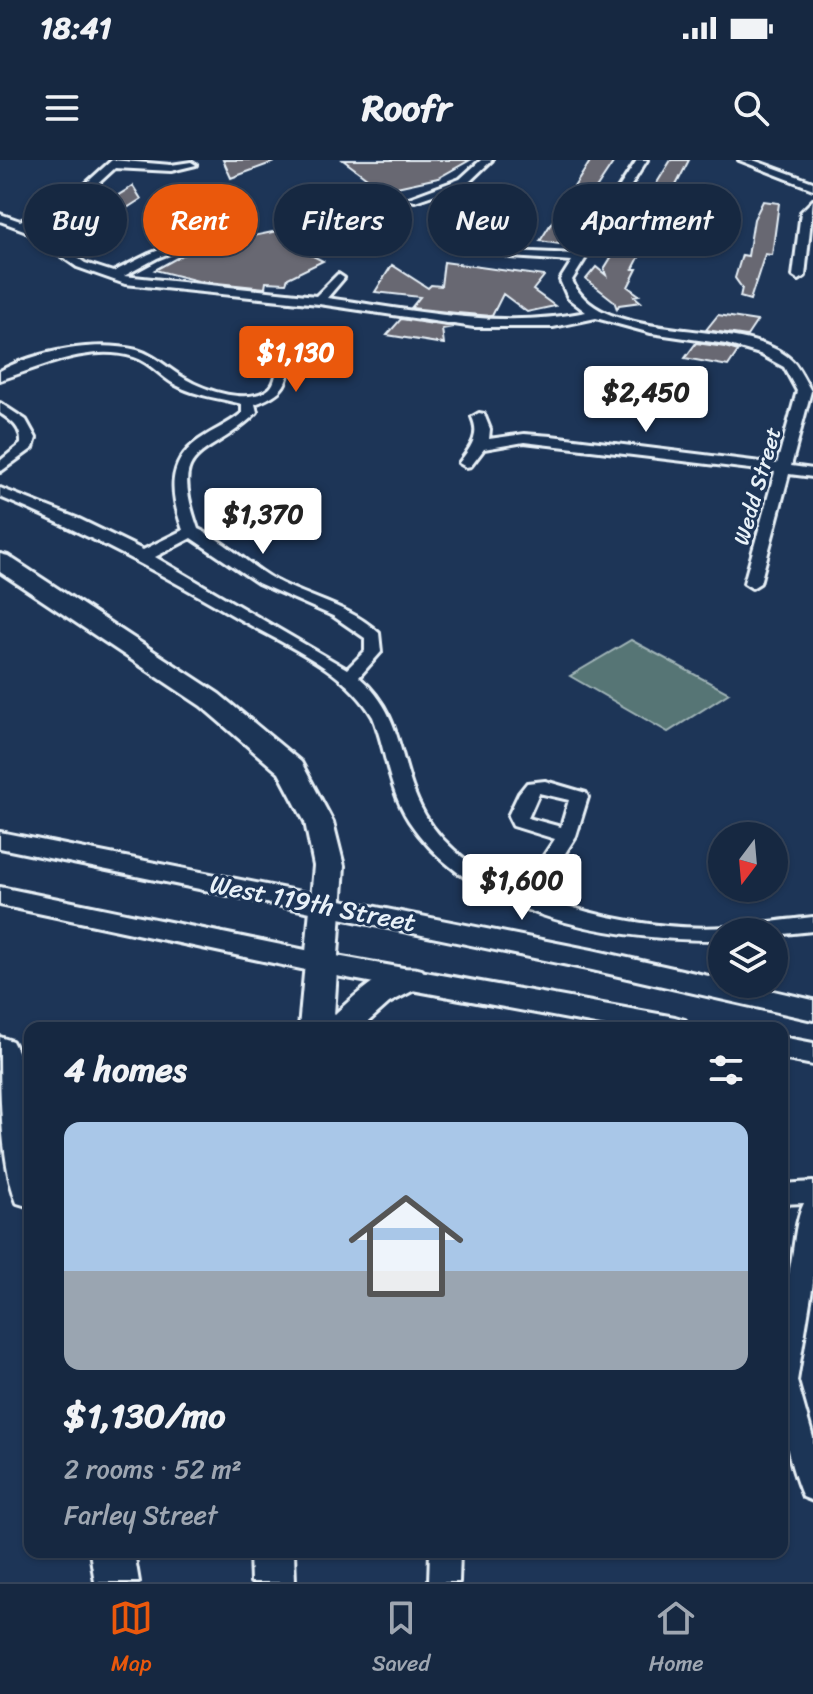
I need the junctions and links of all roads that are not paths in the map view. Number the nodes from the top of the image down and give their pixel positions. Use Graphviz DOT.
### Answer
graph roads {
  1 [pos="487,160"];
  2 [pos="642,160"];
  3 [pos="744,160"];
  4 [pos="115,163"];
  5 [pos="191,165"];
  6 [pos="813,186"];
  7 [pos="412,199"];
  8 [pos="813,203"];
  9 [pos="0,217"];
  10 [pos="19,225"];
  11 [pos="153,256"];
  12 [pos="537,256"];
  13 [pos="579,258"];
  14 [pos="114,276"];
  15 [pos="799,276"];
  16 [pos="338,278"];
  17 [pos="319,300"];
  18 [pos="596,314"];
  19 [pos="286,344"];
  20 [pos="794,354"];
  21 [pos="779,358"];
  22 [pos="2,373"];
  23 [pos="248,402"];
  24 [pos="0,407"];
  25 [pos="479,417"];
  26 [pos="480,445"];
  27 [pos="466,463"];
  28 [pos="0,468"];
  29 [pos="785,469"];
  30 [pos="813,473"];
  31 [pos="0,492"];
  32 [pos="191,532"];
  33 [pos="142,557"];
  34 [pos="0,561"];
  35 [pos="752,583"];
  36 [pos="348,678"];
  37 [pos="565,835"];
  38 [pos="0,840"];
  39 [pos="0,896"];
  40 [pos="525,900"];
  41 [pos="326,906"];
  42 [pos="813,924"];
  43 [pos="788,926"];
  44 [pos="708,933"];
  45 [pos="320,963"];
  46 [pos="411,978"];
  47 [pos="813,1010"];
  48 [pos="316,1022"];
  49 [pos="347,1022"];
  50 [pos="643,1022"];
  51 [pos="788,1049"];
  52 [pos="0,1050"];
  53 [pos="813,1054"];
  54 [pos="24,1158"];
  55 [pos="813,1192"];
  56 [pos="788,1194"];
  57 [pos="813,1209"];
  58 [pos="788,1352"];
  59 [pos="788,1399"];
  60 [pos="813,1487"];
  61 [pos="113,1558"];
  62 [pos="272,1558"];
  63 [pos="445,1558"];
  64 [pos="117,1582"];
  65 [pos="273,1582"];
  66 [pos="444,1582"];
  1 -- 7 [label="street"];
  2 -- 13 [label="street"];
  3 -- 6 [label="street"];
  4 -- 5 [label="street"];
  4 -- 10 [label="street"];
  8 -- 15 [label="street"];
  9 -- 10 [label="street"];
  10 -- 14 [label="street"];
  11 -- 14 [label="street"];
  12 -- 13 [label="street"];
  13 -- 18 [label="street"];
  14 -- 17 [label="street"];
  16 -- 17 [label="street"];
  17 -- 18 [label="street"];
  18 -- 21 [label="street"];
  19 -- 23 [label="street"];
  20 -- 21 [label="street"];
  21 -- 29 [label="street, Wedd Street"];
  22 -- 23 [label="street"];
  23 -- 32 [label="street"];
  24 -- 28 [label="street"];
  25 -- 26 [label="street"];
  26 -- 27 [label="street"];
  26 -- 29 [label="street"];
  29 -- 30 [label="street"];
  29 -- 35 [label="street, Wedd Street"];
  31 -- 33 [label="street"];
  32 -- 33 [label="street"];
  32 -- 36 [label="street"];
  33 -- 36 [label="street"];
  34 -- 41 [label="highway"];
  36 -- 40 [label="street"];
  37 -- 40 [label="street"];
  38 -- 41 [label="main road, West 119th Street"];
  39 -- 45 [label="main road"];
  40 -- 44 [label="street"];
  41 -- 45 [label="highway"];
  41 -- 47 [label="main road, West 119th Street"];
  42 -- 43 [label="street"];
  45 -- 46 [label="main road"];
  45 -- 48 [label="highway"];
  46 -- 49 [label="highway"];
  46 -- 50 [label="main road"];
  51 -- 53 [label="main road"];
  52 -- 54 [label="highway"];
  55 -- 56 [label="street"];
  57 -- 58 [label="street"];
  59 -- 60 [label="street"];
  61 -- 64 [label="highway"];
  62 -- 65 [label="highway"];
  63 -- 66 [label="street"];
}
